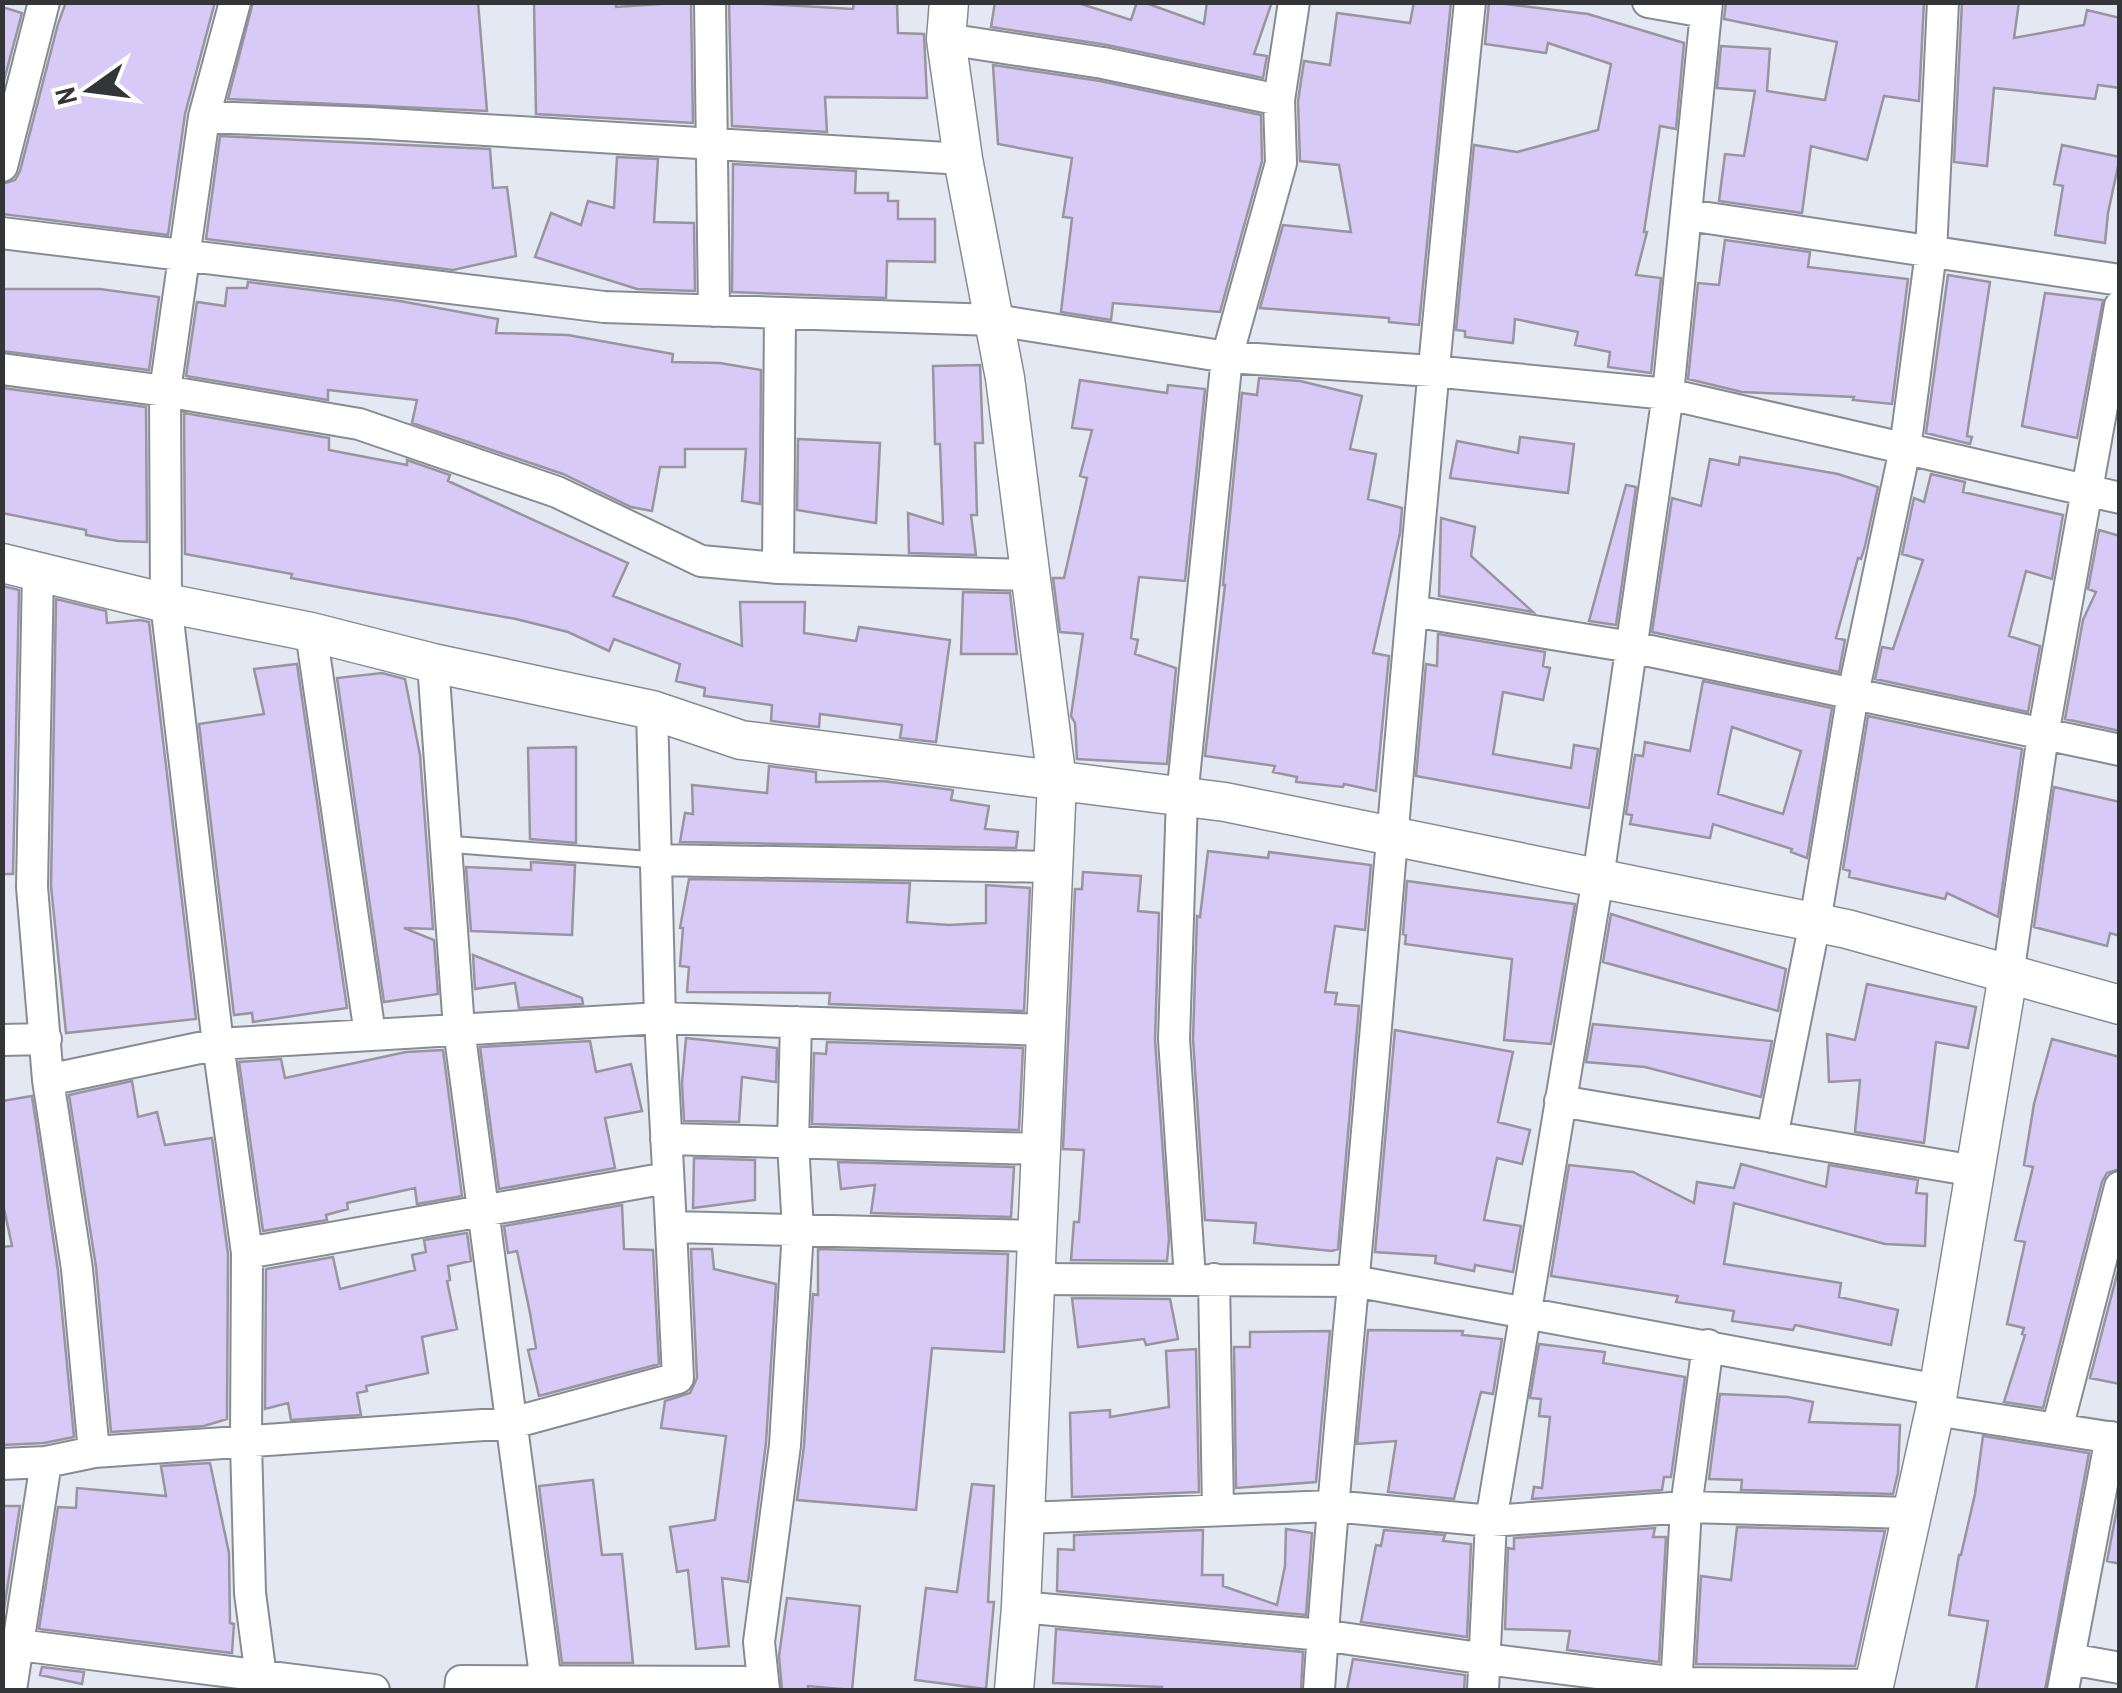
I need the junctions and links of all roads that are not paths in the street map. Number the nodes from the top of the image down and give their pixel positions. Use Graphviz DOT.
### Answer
graph roads {
  1 [pos="235,2"];
  2 [pos="710,2"];
  3 [pos="1294,2"];
  4 [pos="1470,2"];
  5 [pos="1648,2"];
  6 [pos="1943,2"];
  7 [pos="34,5"];
  8 [pos="1706,7"];
  9 [pos="947,20"];
  10 [pos="1279,100"];
  11 [pos="204,117"];
  12 [pos="713,142"];
  13 [pos="963,158"];
  14 [pos="2,166"];
  15 [pos="1688,216"];
  16 [pos="2,232"];
  17 [pos="1931,252"];
  18 [pos="182,256"];
  19 [pos="2120,280"];
  20 [pos="2120,306"];
  21 [pos="714,311"];
  22 [pos="780,313"];
  23 [pos="996,320"];
  24 [pos="1227,357"];
  25 [pos="2,370"];
  26 [pos="1432,371"];
  27 [pos="165,391"];
  28 [pos="1668,394"];
  29 [pos="1906,450"];
  30 [pos="2088,492"];
  31 [pos="2120,498"];
  32 [pos="20,566"];
  33 [pos="778,568"];
  34 [pos="1029,575"];
  35 [pos="166,603"];
  36 [pos="1412,611"];
  37 [pos="311,632"];
  38 [pos="1631,648"];
  39 [pos="433,664"];
  40 [pos="1852,694"];
  41 [pos="652,710"];
  42 [pos="2044,736"];
  43 [pos="2120,750"];
  44 [pos="1057,781"];
  45 [pos="1182,797"];
  46 [pos="1392,836"];
  47 [pos="446,844"];
  48 [pos="656,860"];
  49 [pos="1053,867"];
  50 [pos="1598,878"];
  51 [pos="17,886"];
  52 [pos="1815,922"];
  53 [pos="2008,975"];
  54 [pos="2120,1004"];
  55 [pos="660,1018"];
  56 [pos="796,1022"];
  57 [pos="458,1030"];
  58 [pos="1047,1030"];
  59 [pos="370,1034"];
  60 [pos="46,1039"];
  61 [pos="2,1040"];
  62 [pos="218,1044"];
  63 [pos="48,1080"];
  64 [pos="1560,1101"];
  65 [pos="1772,1137"];
  66 [pos="666,1138"];
  67 [pos="793,1143"];
  68 [pos="1041,1150"];
  69 [pos="1975,1171"];
  70 [pos="667,1178"];
  71 [pos="2120,1187"];
  72 [pos="485,1209"];
  73 [pos="671,1227"];
  74 [pos="798,1230"];
  75 [pos="1038,1236"];
  76 [pos="247,1253"];
  77 [pos="1036,1279"];
  78 [pos="1202,1279"];
  79 [pos="1354,1281"];
  80 [pos="1528,1314"];
  81 [pos="1708,1345"];
  82 [pos="1937,1400"];
  83 [pos="512,1423"];
  84 [pos="2057,1429"];
  85 [pos="2115,1438"];
  86 [pos="246,1443"];
  87 [pos="94,1452"];
  88 [pos="46,1462"];
  89 [pos="2,1464"];
  90 [pos="1332,1506"];
  91 [pos="1686,1507"];
  92 [pos="1218,1510"];
  93 [pos="1912,1513"];
  94 [pos="1025,1518"];
  95 [pos="1491,1521"];
  96 [pos="1021,1608"];
  97 [pos="1322,1634"];
  98 [pos="19,1645"];
  99 [pos="2070,1659"];
  100 [pos="1486,1660"];
  101 [pos="2120,1668"];
  102 [pos="259,1684"];
  103 [pos="546,1684"];
  104 [pos="764,1686"];
  105 [pos="1676,1686"];
  106 [pos="1873,1688"];
  107 [pos="11,1690"];
  108 [pos="374,1690"];
  109 [pos="460,1690"];
  110 [pos="1014,1690"];
  111 [pos="1318,1690"];
  112 [pos="1482,1690"];
  113 [pos="2063,1690"];
  1 -- 11 [label="street"];
  2 -- 12 [label="street"];
  3 -- 10 [label="street"];
  4 -- 26 [label="street"];
  5 -- 8 [label="street"];
  6 -- 17 [label="street"];
  7 -- 14 [label="street"];
  8 -- 15 [label="street"];
  9 -- 10 [label="street"];
  9 -- 13 [label="street"];
  10 -- 24 [label="street"];
  11 -- 12 [label="street"];
  11 -- 18 [label="street"];
  12 -- 13 [label="street"];
  12 -- 21 [label="street"];
  13 -- 23 [label="street"];
  15 -- 17 [label="street"];
  15 -- 28 [label="street"];
  16 -- 18 [label="street"];
  17 -- 19 [label="street"];
  17 -- 29 [label="street"];
  18 -- 21 [label="street"];
  18 -- 27 [label="street"];
  20 -- 30 [label="street"];
  21 -- 22 [label="street"];
  22 -- 23 [label="street"];
  22 -- 33 [label="street"];
  23 -- 24 [label="street"];
  23 -- 34 [label="street"];
  24 -- 26 [label="street"];
  24 -- 45 [label="street"];
  25 -- 27 [label="street"];
  26 -- 28 [label="street"];
  26 -- 36 [label="street"];
  27 -- 33 [label="street"];
  27 -- 35 [label="street"];
  28 -- 29 [label="street"];
  28 -- 38 [label="street"];
  29 -- 30 [label="street"];
  29 -- 40 [label="street"];
  30 -- 31 [label="street"];
  30 -- 42 [label="street"];
  32 -- 35 [label="street"];
  32 -- 51 [label="street"];
  33 -- 34 [label="street"];
  34 -- 44 [label="street"];
  35 -- 37 [label="street"];
  35 -- 62 [label="street"];
  36 -- 38 [label="street"];
  36 -- 46 [label="street"];
  37 -- 39 [label="street"];
  37 -- 59 [label="street"];
  38 -- 40 [label="street"];
  38 -- 50 [label="street"];
  39 -- 41 [label="street"];
  39 -- 47 [label="street"];
  40 -- 42 [label="street"];
  40 -- 52 [label="street"];
  41 -- 44 [label="street"];
  41 -- 48 [label="street"];
  42 -- 43 [label="street"];
  42 -- 53 [label="street"];
  44 -- 45 [label="street"];
  44 -- 49 [label="street"];
  45 -- 46 [label="street"];
  45 -- 78 [label="street"];
  46 -- 50 [label="street"];
  46 -- 79 [label="street"];
  47 -- 48 [label="lane"];
  47 -- 57 [label="street"];
  48 -- 49 [label="street"];
  48 -- 55 [label="street"];
  49 -- 58 [label="street"];
  50 -- 52 [label="street"];
  50 -- 64 [label="street"];
  51 -- 60 [label="street"];
  52 -- 53 [label="street"];
  52 -- 65 [label="street"];
  53 -- 54 [label="street"];
  53 -- 69 [label="street"];
  55 -- 56 [label="street"];
  55 -- 57 [label="street"];
  55 -- 66 [label="street"];
  56 -- 58 [label="street"];
  56 -- 67 [label="street"];
  57 -- 59 [label="street"];
  57 -- 72 [label="street"];
  58 -- 68 [label="street"];
  59 -- 62 [label="street"];
  60 -- 61 [label="street"];
  60 -- 63 [label="street"];
  62 -- 63 [label="street"];
  62 -- 76 [label="street"];
  63 -- 87 [label="street"];
  64 -- 65 [label="street"];
  64 -- 80 [label="street"];
  65 -- 69 [label="street"];
  66 -- 67 [label="street"];
  66 -- 70 [label="street"];
  67 -- 68 [label="street"];
  67 -- 74 [label="street"];
  68 -- 75 [label="street"];
  69 -- 82 [label="street"];
  70 -- 72 [label="street"];
  70 -- 73 [label="street"];
  71 -- 84 [label="street"];
  72 -- 76 [label="street"];
  72 -- 83 [label="street"];
  73 -- 74 [label="street"];
  73 -- 83 [label="street"];
  74 -- 75 [label="street"];
  74 -- 104 [label="street"];
  75 -- 77 [label="street"];
  76 -- 86 [label="street"];
  77 -- 78 [label="street"];
  77 -- 94 [label="street"];
  78 -- 79 [label="street"];
  78 -- 92 [label="street"];
  79 -- 80 [label="street"];
  79 -- 90 [label="street"];
  80 -- 81 [label="street"];
  80 -- 95 [label="street"];
  81 -- 82 [label="street"];
  81 -- 91 [label="street"];
  82 -- 84 [label="street"];
  82 -- 93 [label="street"];
  83 -- 86 [label="street"];
  83 -- 103 [label="street"];
  84 -- 85 [label="street"];
  85 -- 99 [label="street"];
  86 -- 87 [label="street"];
  86 -- 102 [label="street"];
  87 -- 88 [label="street"];
  88 -- 89 [label="street"];
  88 -- 98 [label="street"];
  90 -- 92 [label="street"];
  90 -- 95 [label="street"];
  90 -- 97 [label="street"];
  91 -- 93 [label="street"];
  91 -- 95 [label="street"];
  91 -- 105 [label="street"];
  92 -- 94 [label="street"];
  93 -- 106 [label="street"];
  94 -- 96 [label="street"];
  95 -- 100 [label="street"];
  96 -- 97 [label="street"];
  96 -- 110 [label="street"];
  97 -- 100 [label="street"];
  97 -- 111 [label="street"];
  98 -- 102 [label="street"];
  98 -- 107 [label="street"];
  99 -- 101 [label="street"];
  99 -- 113 [label="street"];
  100 -- 105 [label="street"];
  100 -- 112 [label="street"];
  102 -- 108 [label="street"];
  103 -- 104 [label="street"];
  103 -- 109 [label="street"];
  105 -- 106 [label="street"];
}
